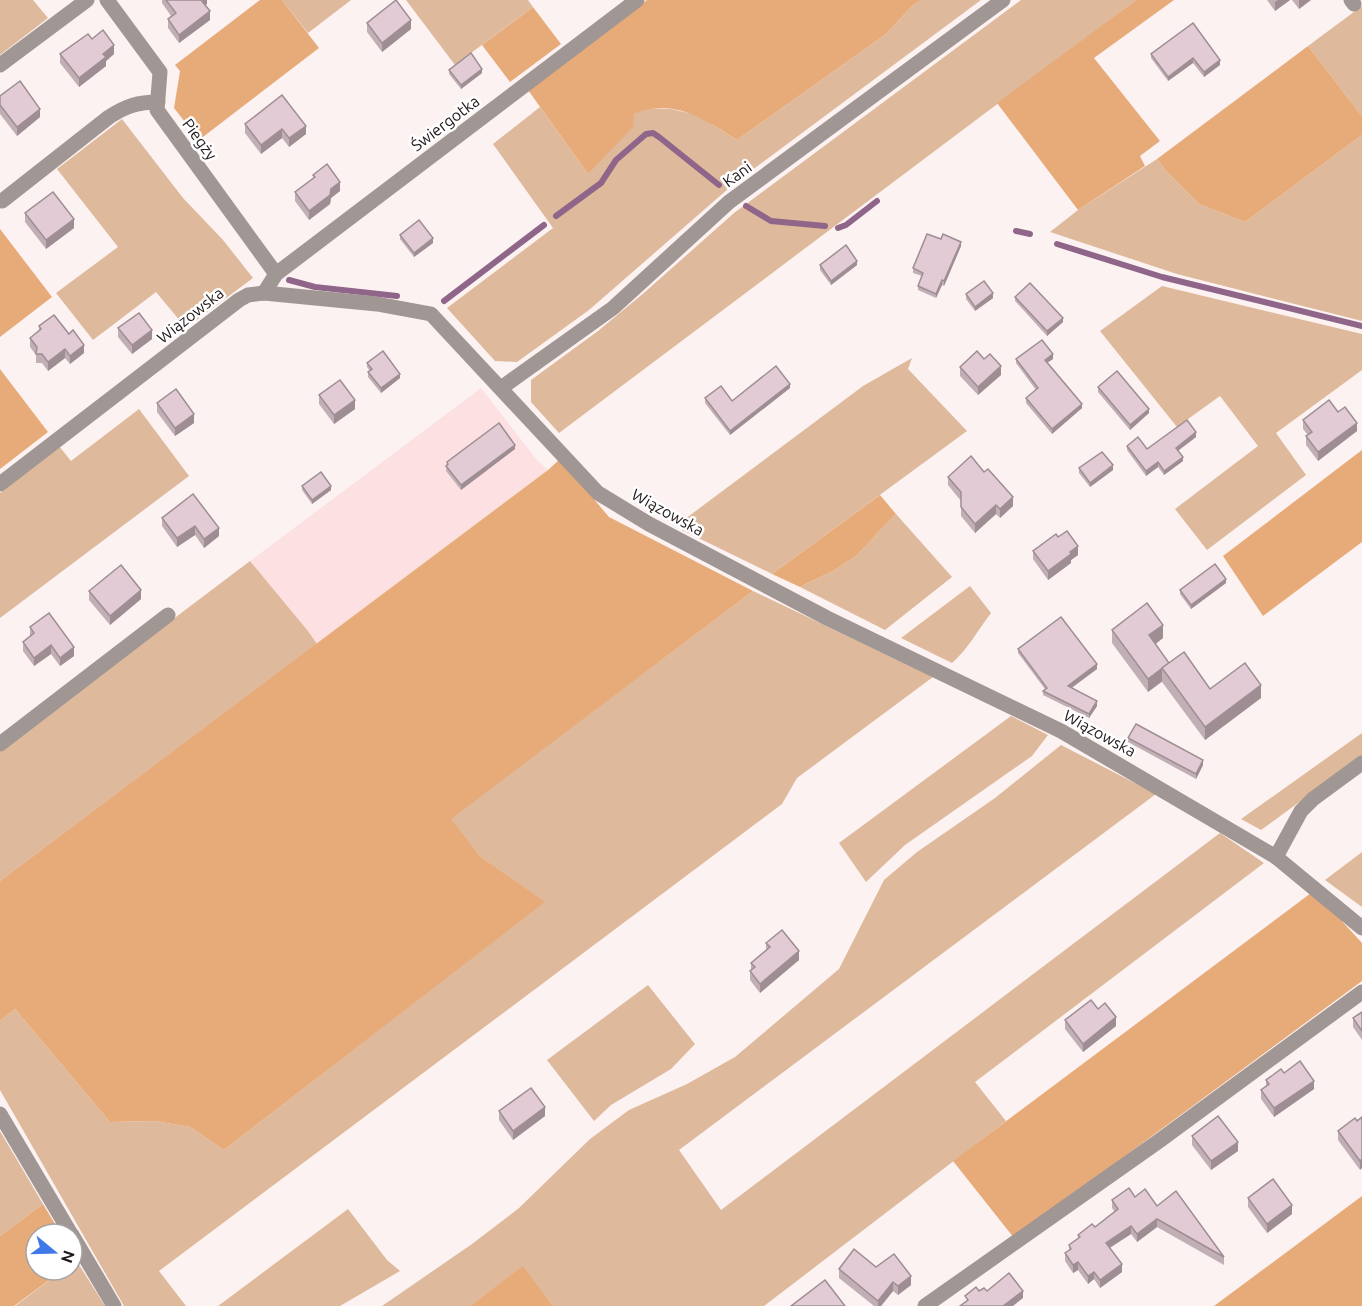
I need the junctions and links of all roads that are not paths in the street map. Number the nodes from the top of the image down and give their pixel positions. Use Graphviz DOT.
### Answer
graph roads {
  1 [pos="87,0"];
  2 [pos="107,0"];
  3 [pos="637,0"];
  4 [pos="1003,0"];
  5 [pos="0,65"];
  6 [pos="158,102"];
  7 [pos="2,201"];
  8 [pos="276,274"];
  9 [pos="264,294"];
  10 [pos="501,388"];
  11 [pos="0,484"];
  12 [pos="168,615"];
  13 [pos="0,744"];
  14 [pos="1362,763"];
  15 [pos="1276,857"];
  16 [pos="1362,928"];
  17 [pos="1362,992"];
  18 [pos="0,1114"];
  19 [pos="64,1222"];
  20 [pos="84,1255"];
  21 [pos="114,1306"];
  22 [pos="925,1306"];
  1 -- 5 [label="street"];
  2 -- 6 [label="street, Piegży"];
  3 -- 8 [label="street, Świergotka"];
  4 -- 10 [label="street, Kani"];
  6 -- 7 [label="street"];
  6 -- 8 [label="street, Piegży"];
  8 -- 9 [label="street"];
  9 -- 10 [label="street, Wiązowska"];
  9 -- 11 [label="street, Wiązowska"];
  10 -- 15 [label="street, Wiązowska"];
  12 -- 13 [label="street"];
  14 -- 15 [label="street"];
  15 -- 16 [label="street, Wiązowska"];
  17 -- 22 [label="street"];
  18 -- 19 [label="street"];
  20 -- 21 [label="street"];
}
